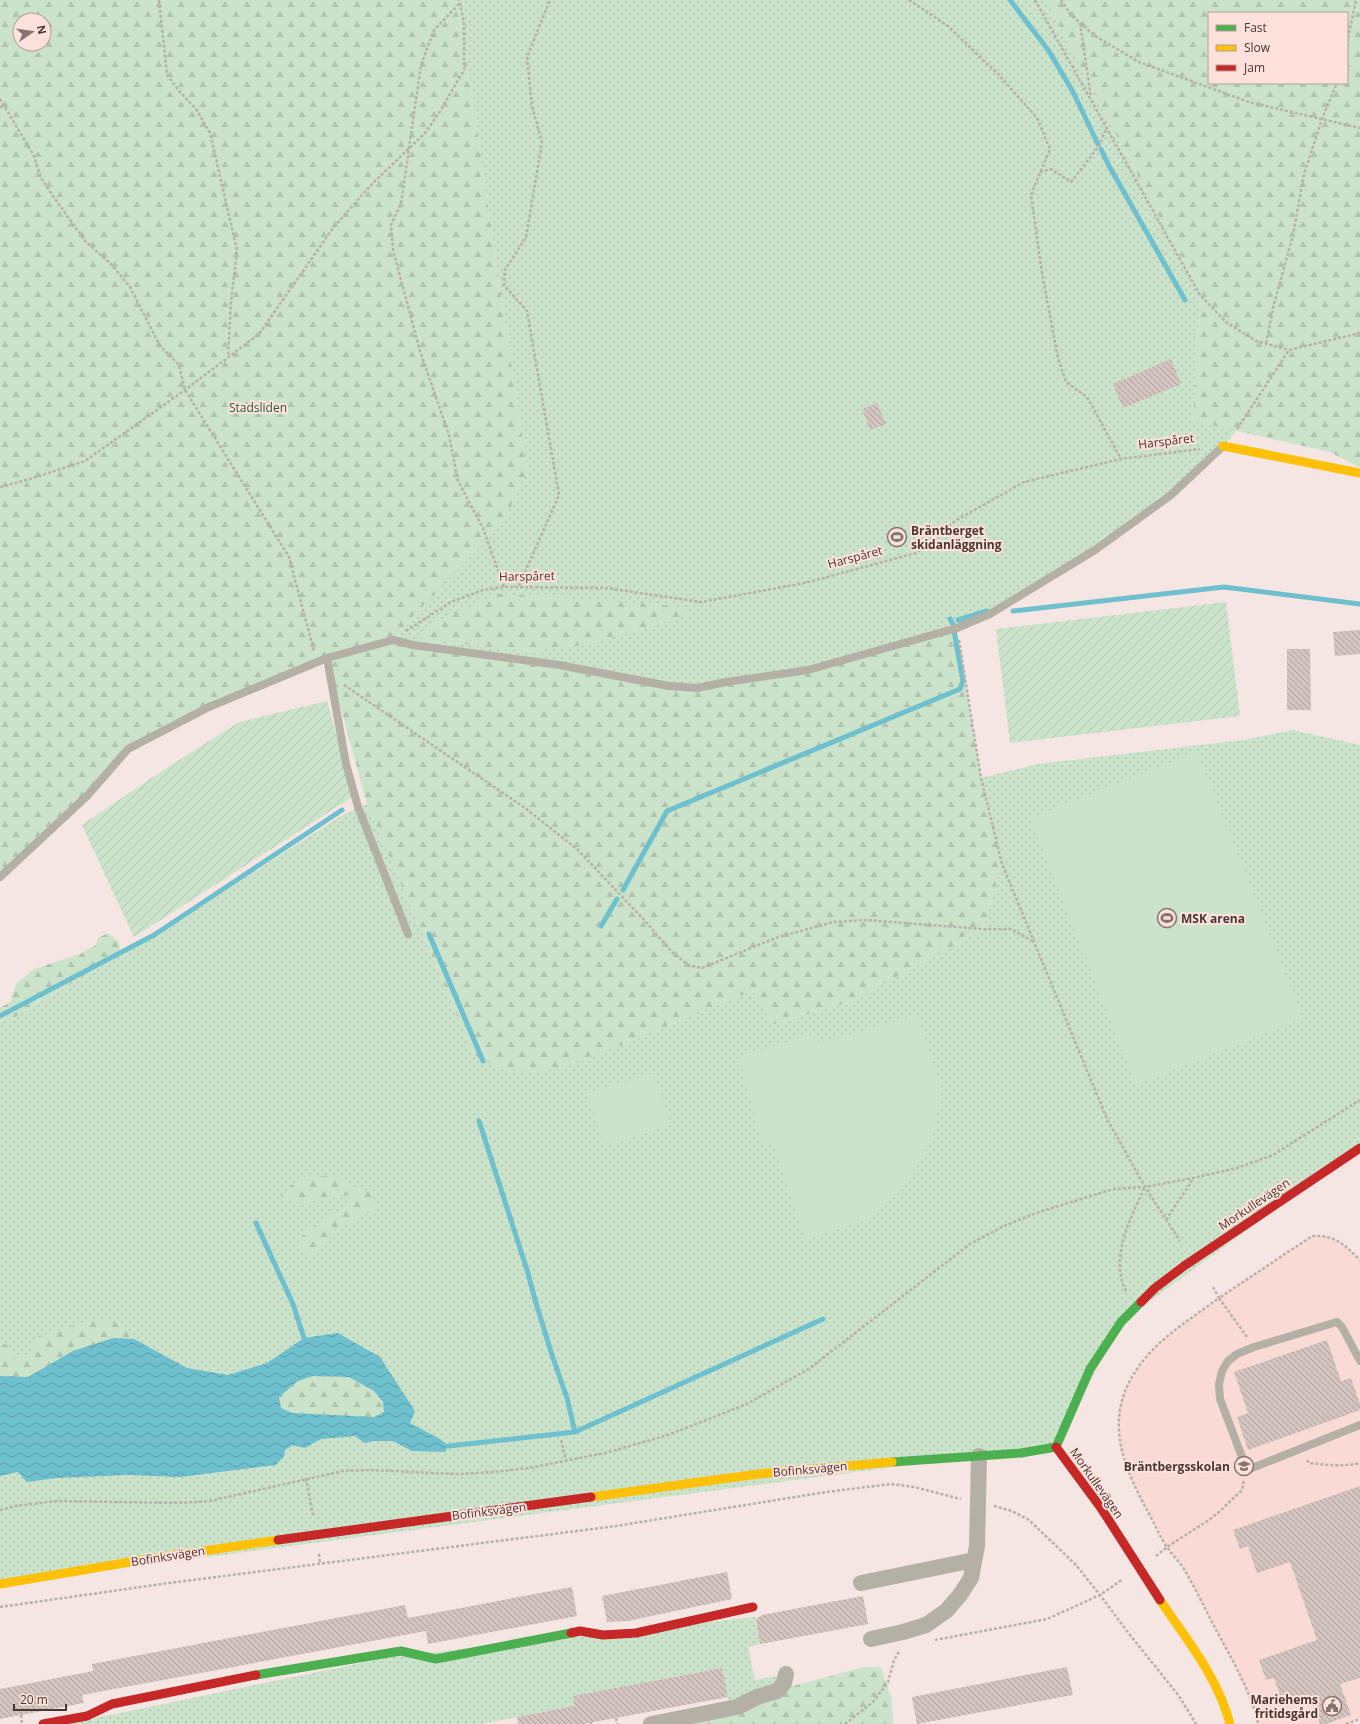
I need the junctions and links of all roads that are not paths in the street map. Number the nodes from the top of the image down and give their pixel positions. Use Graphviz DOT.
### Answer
graph roads {
  1 [pos="1223,446"];
  2 [pos="1360,473"];
  3 [pos="327,658"];
  4 [pos="0,877"];
  5 [pos="408,934"];
  6 [pos="1360,1148"];
  7 [pos="1360,1362"];
  8 [pos="1360,1425"];
  9 [pos="1056,1447"];
  10 [pos="979,1456"];
  11 [pos="974,1560"];
  12 [pos="860,1583"];
  13 [pos="0,1584"];
  14 [pos="753,1607"];
  15 [pos="871,1639"];
  16 [pos="786,1674"];
  17 [pos="43,1724"];
  18 [pos="651,1724"];
  19 [pos="1230,1724"];
  1 -- 2 [label="street"];
  1 -- 3 [label="lane"];
  3 -- 4 [label="lane"];
  3 -- 5 [label="lane"];
  6 -- 9 [label="street, Morkullevägen"];
  7 -- 8 [label="lane"];
  9 -- 10 [label="street, Bofinksvägen"];
  9 -- 19 [label="street, Morkullevägen"];
  10 -- 11 [label="street"];
  10 -- 13 [label="street, Bofinksvägen"];
  11 -- 12 [label="street"];
  11 -- 15 [label="street"];
  14 -- 17 [label="street"];
  16 -- 18 [label="street"];
}
